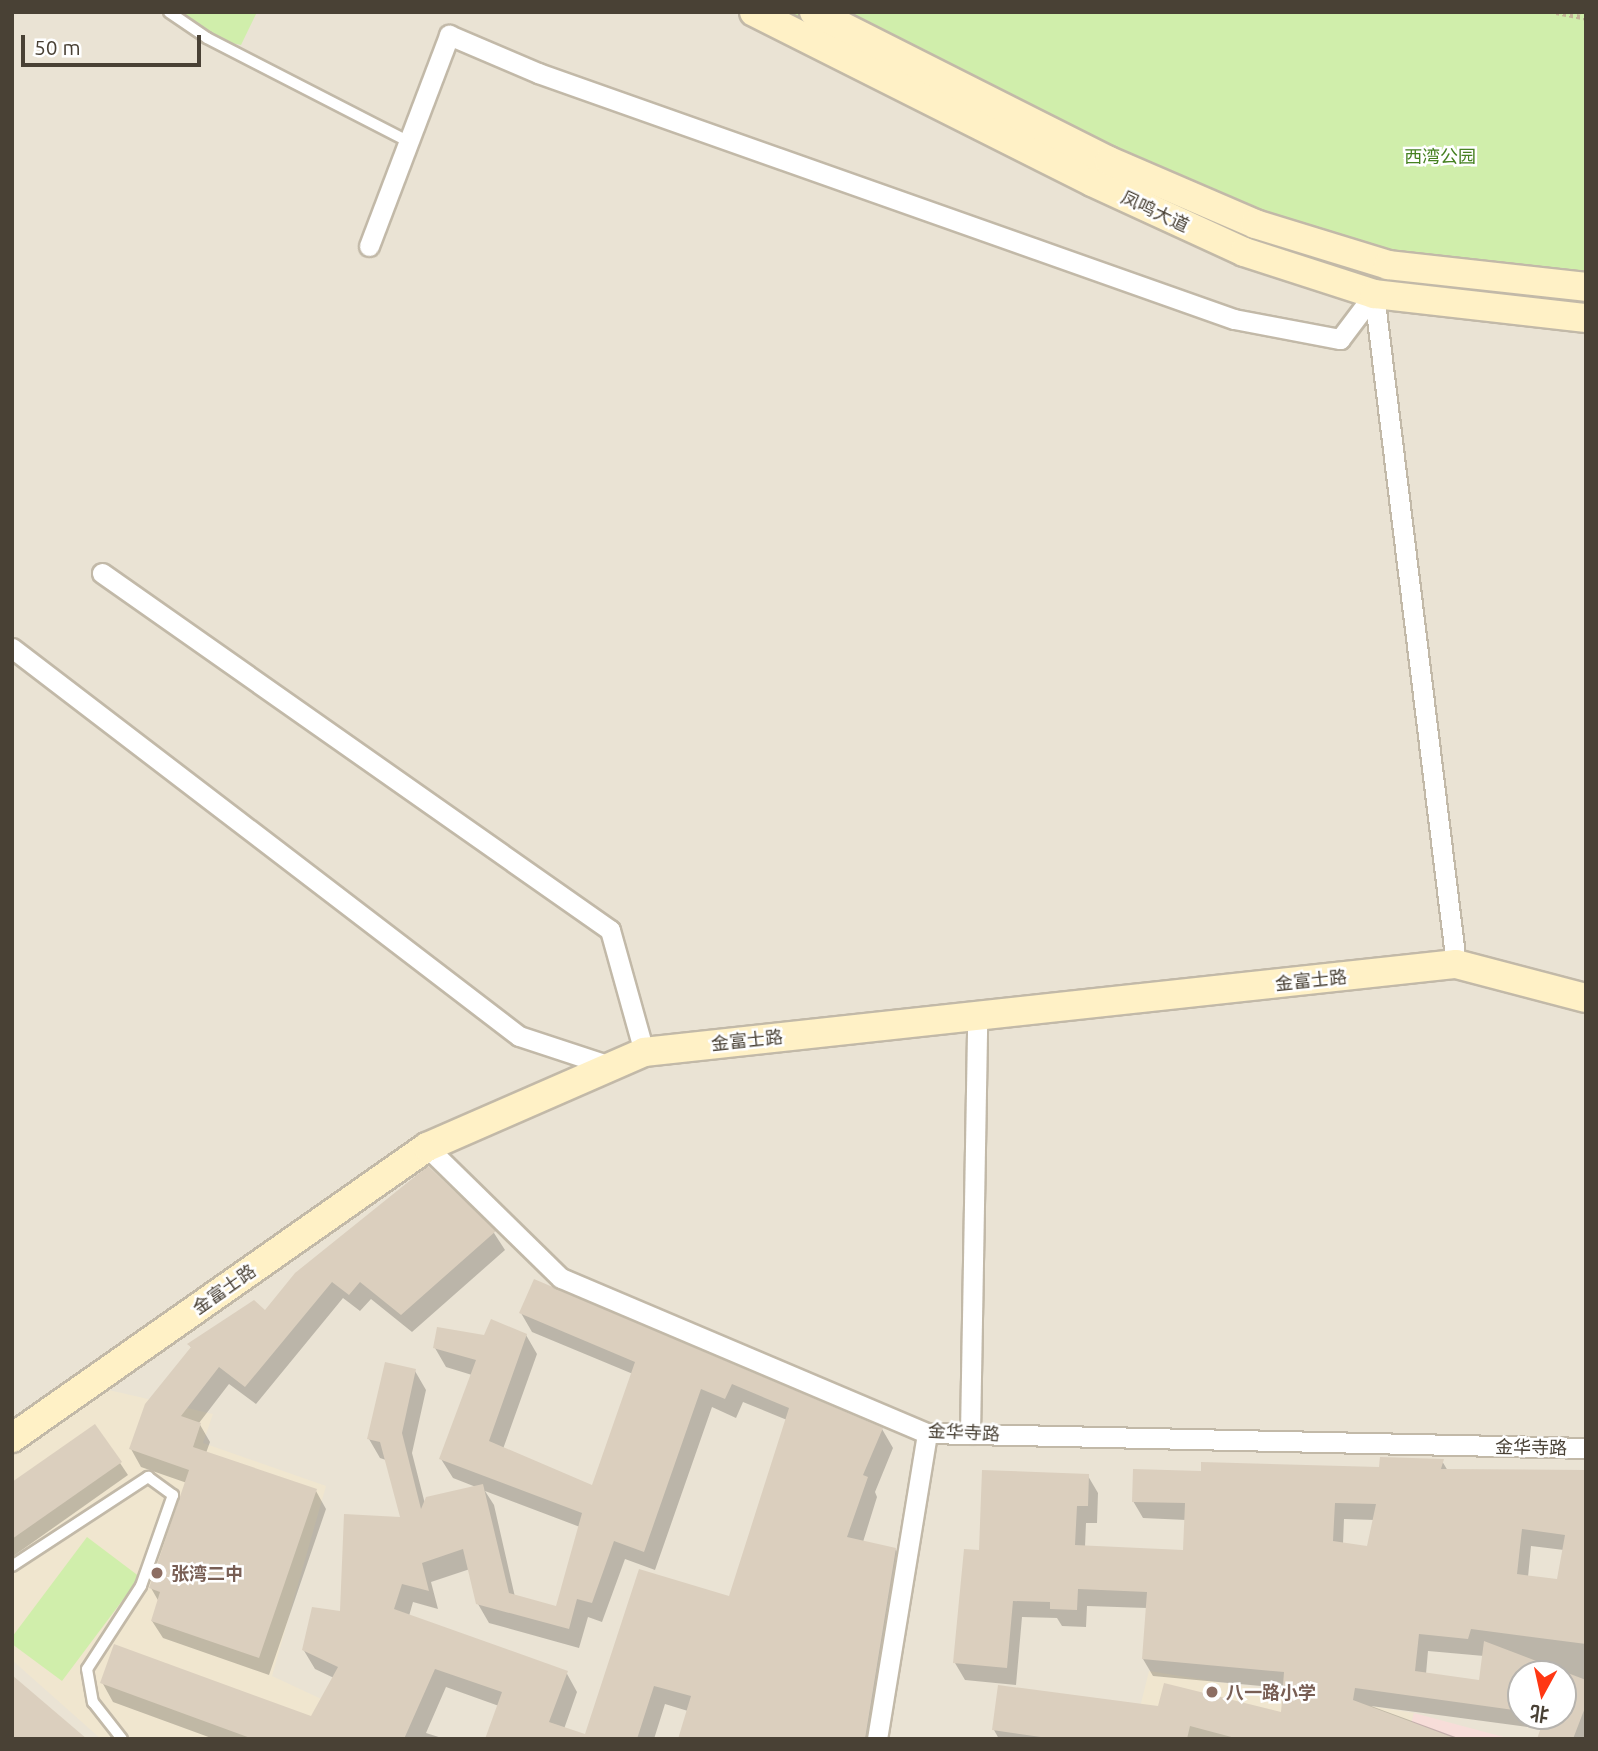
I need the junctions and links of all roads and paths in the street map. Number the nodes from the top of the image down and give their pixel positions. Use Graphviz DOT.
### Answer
graph roads {
  1 [pos="169,12"];
  2 [pos="754,12"];
  3 [pos="814,12"];
  4 [pos="1556,12"];
  5 [pos="1586,18"];
  6 [pos="409,142"];
  7 [pos="369,246"];
  8 [pos="1586,287"];
  9 [pos="1374,294"];
  10 [pos="1586,318"];
  11 [pos="102,572"];
  12 [pos="12,648"];
  13 [pos="1456,964"];
  14 [pos="1586,998"];
  15 [pos="977,1015"];
  16 [pos="644,1052"];
  17 [pos="610,1066"];
  18 [pos="427,1147"];
  19 [pos="927,1433"];
  20 [pos="970,1434"];
  21 [pos="12,1438"];
  22 [pos="1586,1448"];
  23 [pos="12,1566"];
  24 [pos="122,1739"];
  25 [pos="877,1739"];
  1 -- 6 [label="lane"];
  2 -- 9 [label="main road, 凤鸣大道"];
  3 -- 8 [label="main road, 凤鸣大道"];
  4 -- 5 [label="path"];
  6 -- 7 [label="street"];
  6 -- 9 [label="street"];
  9 -- 10 [label="main road, 凤鸣大道"];
  9 -- 13 [label="street"];
  11 -- 16 [label="street"];
  12 -- 17 [label="street"];
  13 -- 14 [label="main road, 金富士路"];
  13 -- 15 [label="main road, 金富士路"];
  15 -- 16 [label="main road, 金富士路"];
  15 -- 20 [label="street"];
  16 -- 17 [label="main road, 金富士路"];
  17 -- 18 [label="main road, 金富士路"];
  18 -- 19 [label="street, 金华寺路"];
  18 -- 21 [label="main road, 金富士路"];
  19 -- 20 [label="street, 金华寺路"];
  19 -- 25 [label="street"];
  20 -- 22 [label="street, 金华寺路"];
  23 -- 24 [label="lane"];
}
